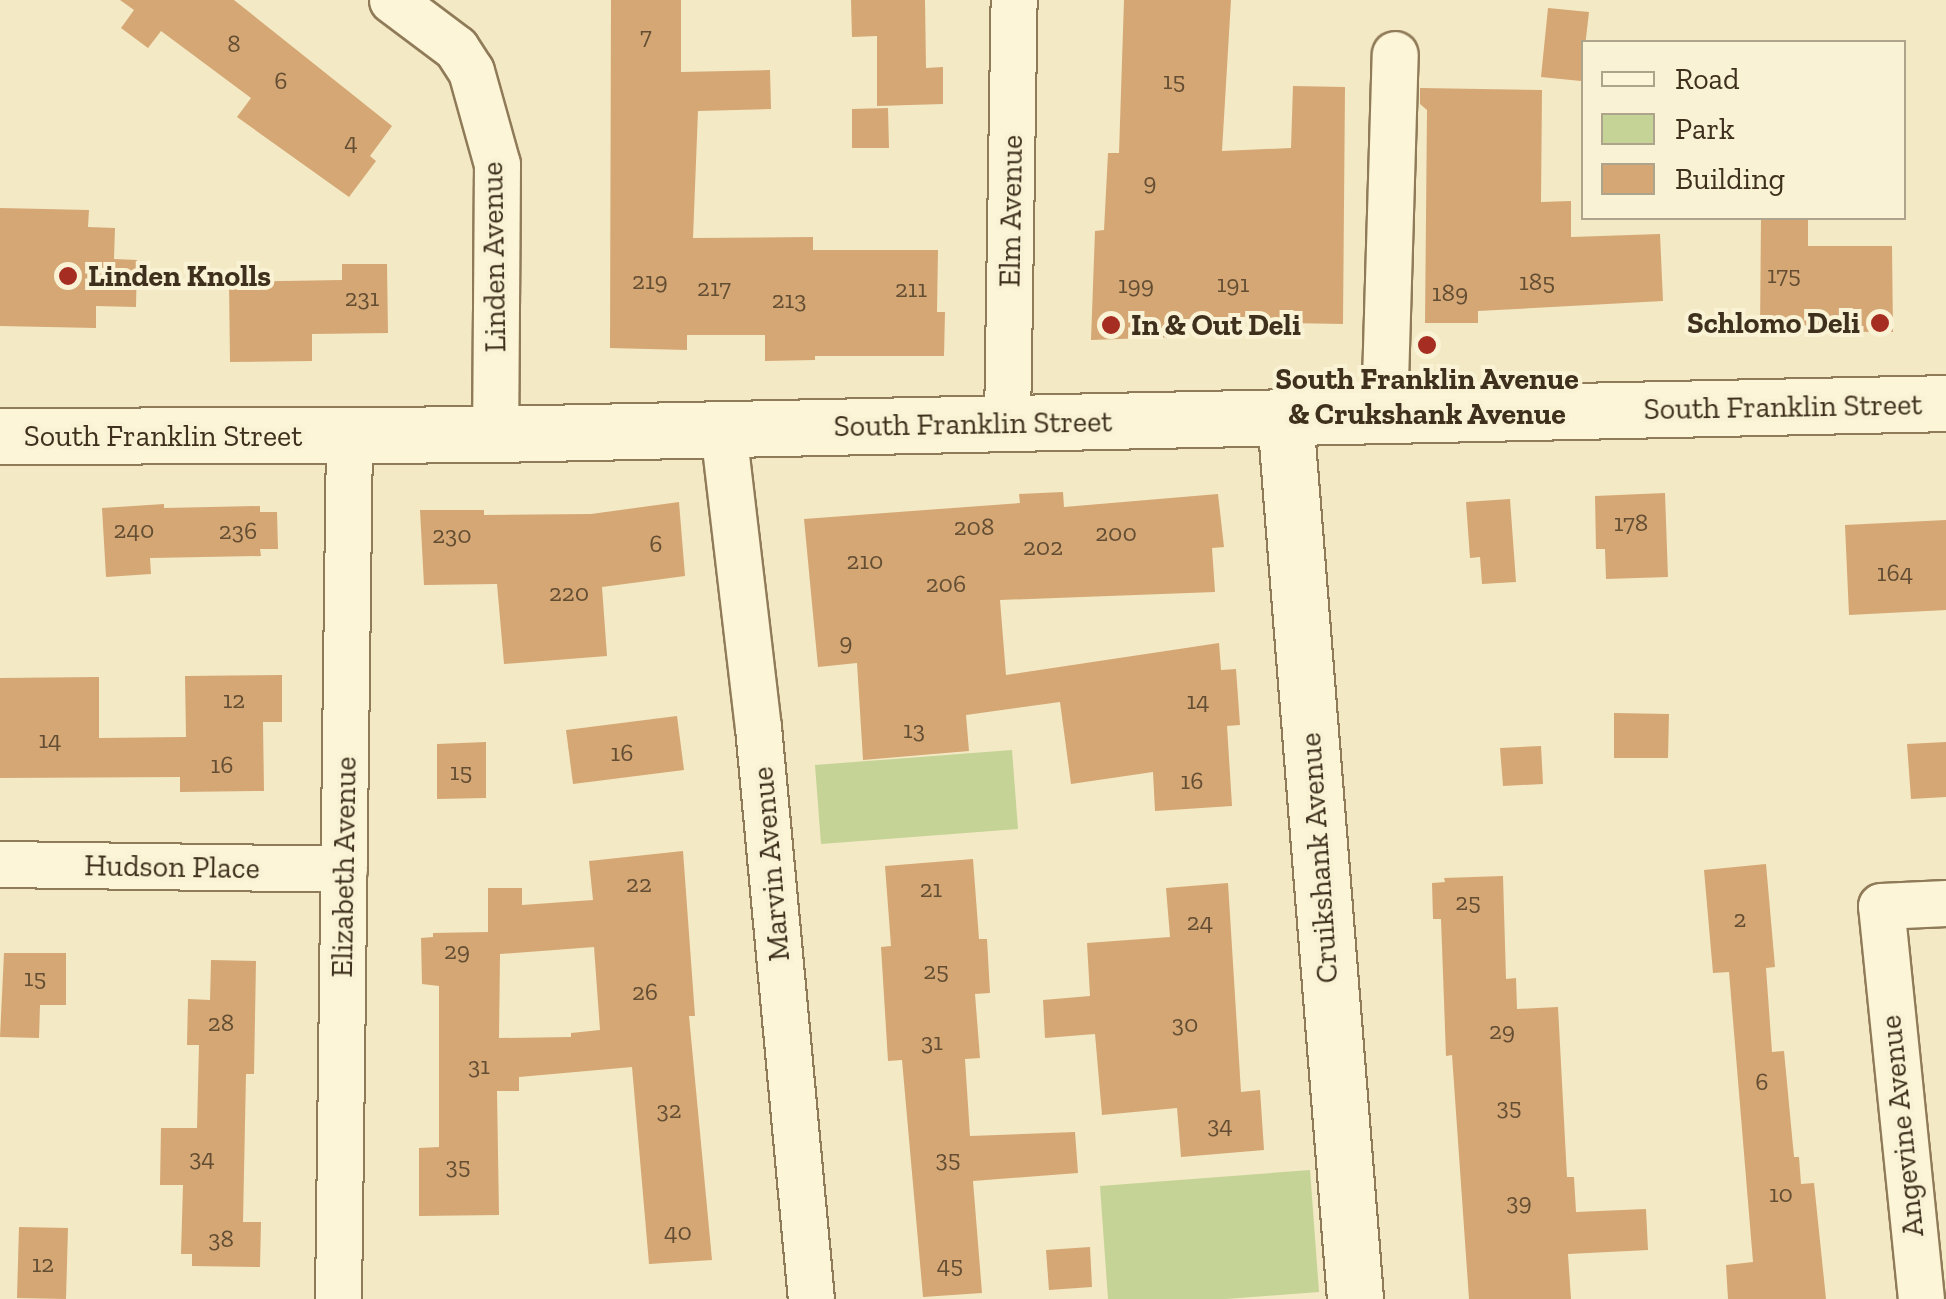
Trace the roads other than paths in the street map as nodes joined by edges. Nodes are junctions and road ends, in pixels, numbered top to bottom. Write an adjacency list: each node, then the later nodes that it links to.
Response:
1 (392, 0): 9 (street, Linden Avenue)
2 (1014, 0): 7 (street, Elm Avenue)
3 (1395, 54): 5 (street)
4 (1946, 403): 5 (main road, South Franklin Street)
5 (1384, 415): 6 (main road, South Franklin Street)
6 (1285, 417): 7 (main road, South Franklin Street); 17 (main road, Cruikshank Avenue)
7 (1007, 423): 8 (main road, South Franklin Street)
8 (723, 430): 9 (main road, South Franklin Street); 16 (street, Marvin Avenue)
9 (495, 434): 11 (main road, South Franklin Street)
10 (0, 436): 11 (main road, South Franklin Street)
11 (349, 436): 13 (street, Elizabeth Avenue)
12 (0, 864): 13 (street, Hudson Place)
13 (344, 869): 15 (street, Elizabeth Avenue)
14 (1946, 904): 18 (street, Angevine Avenue)
15 (338, 1299)
16 (811, 1299)
17 (1355, 1299)
18 (1921, 1299)

